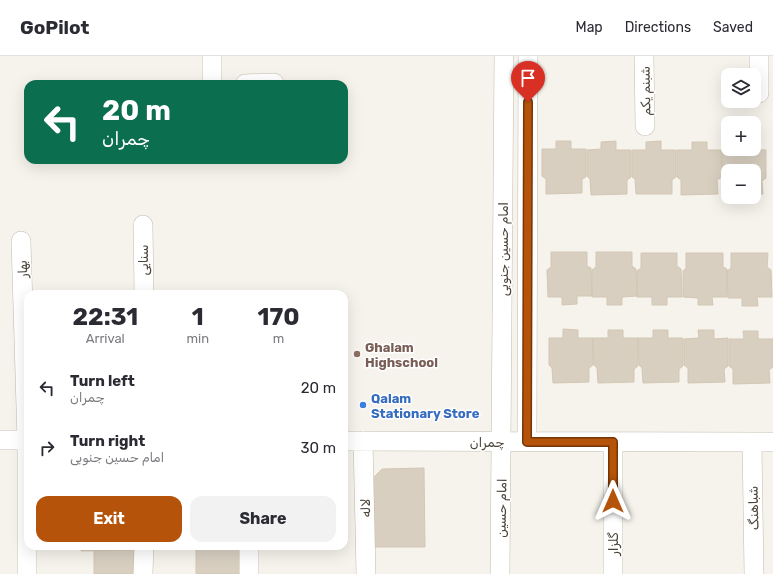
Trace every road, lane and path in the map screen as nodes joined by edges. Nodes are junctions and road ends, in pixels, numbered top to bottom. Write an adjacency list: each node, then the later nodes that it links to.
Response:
1 (212, 56): 7 (street)
2 (504, 56): 17 (street, امام حسین جنوبی)
3 (528, 56): 18 (street, امام حسین جنوبی)
4 (644, 56): 8 (street, شبنم یکم)
5 (759, 56): 6 (street)
6 (759, 68)
7 (212, 80)
8 (645, 126)
9 (143, 225): 11 (street, سنایی)
10 (21, 241): 12 (street, بهار)
11 (144, 290)
12 (24, 340)
13 (0, 440): 14 (street)
14 (24, 440)
15 (348, 441): 16 (street, چمران)
16 (363, 441): 17 (street, چمران); 28 (street, لاله)
17 (502, 442): 18 (street, چمران); 29 (street, امام حسین)
18 (527, 442): 19 (street, چمران)
19 (613, 442): 20 (street, چمران); 30 (street, گلزار)
20 (752, 442): 21 (street, چمران); 31 (street, شباهنگ)
21 (773, 442)
22 (27, 550): 25 (street, بهار)
23 (144, 550): 26 (street)
24 (248, 550): 27 (street)
25 (27, 574)
26 (143, 574)
27 (249, 574)
28 (366, 574)
29 (500, 574)
30 (613, 574)
31 (754, 574)

